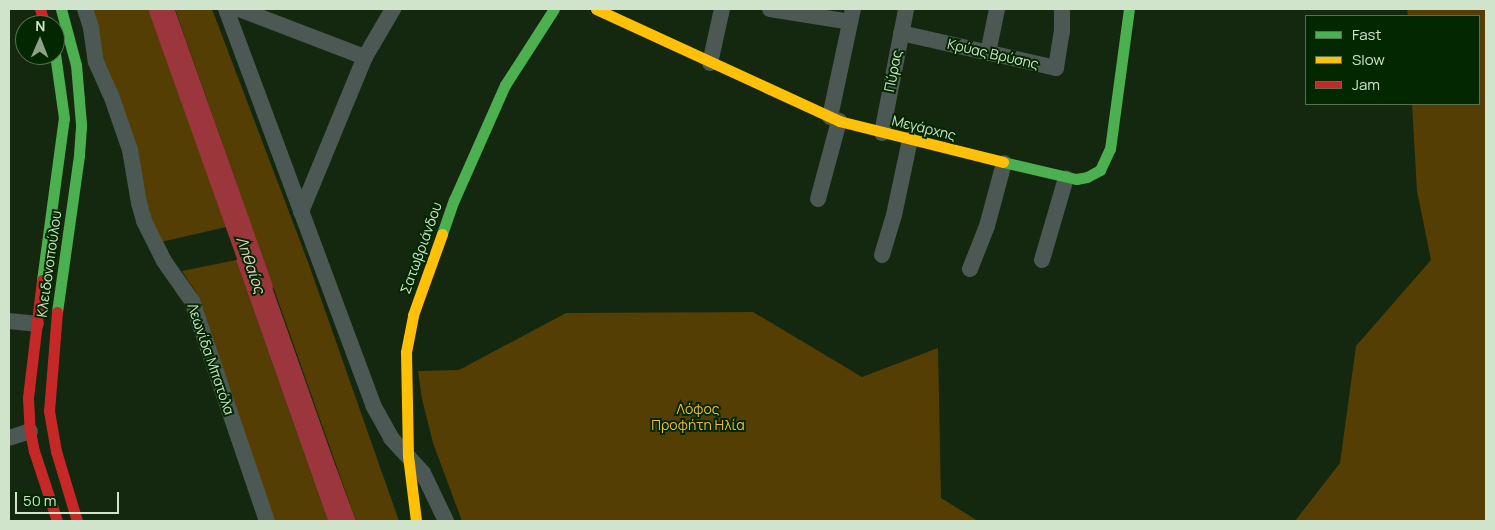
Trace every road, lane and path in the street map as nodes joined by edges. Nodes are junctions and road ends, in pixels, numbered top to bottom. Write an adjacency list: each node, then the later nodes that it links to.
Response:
1 (61, 9): 36 (street, Κλειδονοπούλου)
2 (85, 9): 37 (street, Λεωνίδα Μπατόλα)
3 (226, 9): 26 (street)
4 (239, 9): 17 (street)
5 (393, 9): 17 (street)
6 (554, 9): 34 (street, Σατωβριάνδου)
7 (596, 9): 18 (street, Μεγάρχης)
8 (722, 9): 18 (street)
9 (770, 9): 14 (street)
10 (906, 9): 15 (street, Πύρας)
11 (997, 9): 16 (street)
12 (1062, 9): 16 (street, Κρύας Βρύσης)
13 (1129, 9): 24 (street, Μεγάρχης)
14 (851, 15): 20 (street)
15 (901, 34): 16 (street, Κρύας Βρύσης); 21 (street, Πύρας)
16 (988, 53)
17 (365, 56): 26 (street)
18 (710, 63): 20 (street, Μεγάρχης)
19 (57, 65): 31 (street, Κλειδονοπούλου)
20 (835, 119): 21 (street, Μεγάρχης); 25 (street)
21 (882, 133): 22 (street, Μεγάρχης)
22 (910, 140): 23 (street, Μεγάρχης); 27 (street)
23 (1004, 163): 24 (street, Μεγάρχης); 29 (street)
24 (1066, 178): 28 (street)
25 (818, 199)
26 (301, 212): 34 (street)
27 (882, 255)
28 (1042, 260)
29 (970, 269)
30 (9, 321): 31 (street)
31 (36, 324): 32 (street, Κλειδονοπούλου)
32 (30, 431): 33 (street); 35 (street, Κλειδονοπούλου)
33 (9, 438)
34 (408, 456): 38 (street, Σατωβριάνδου); 39 (street)
35 (57, 521)
36 (78, 521)
37 (267, 521)
38 (416, 521)
39 (446, 521)

